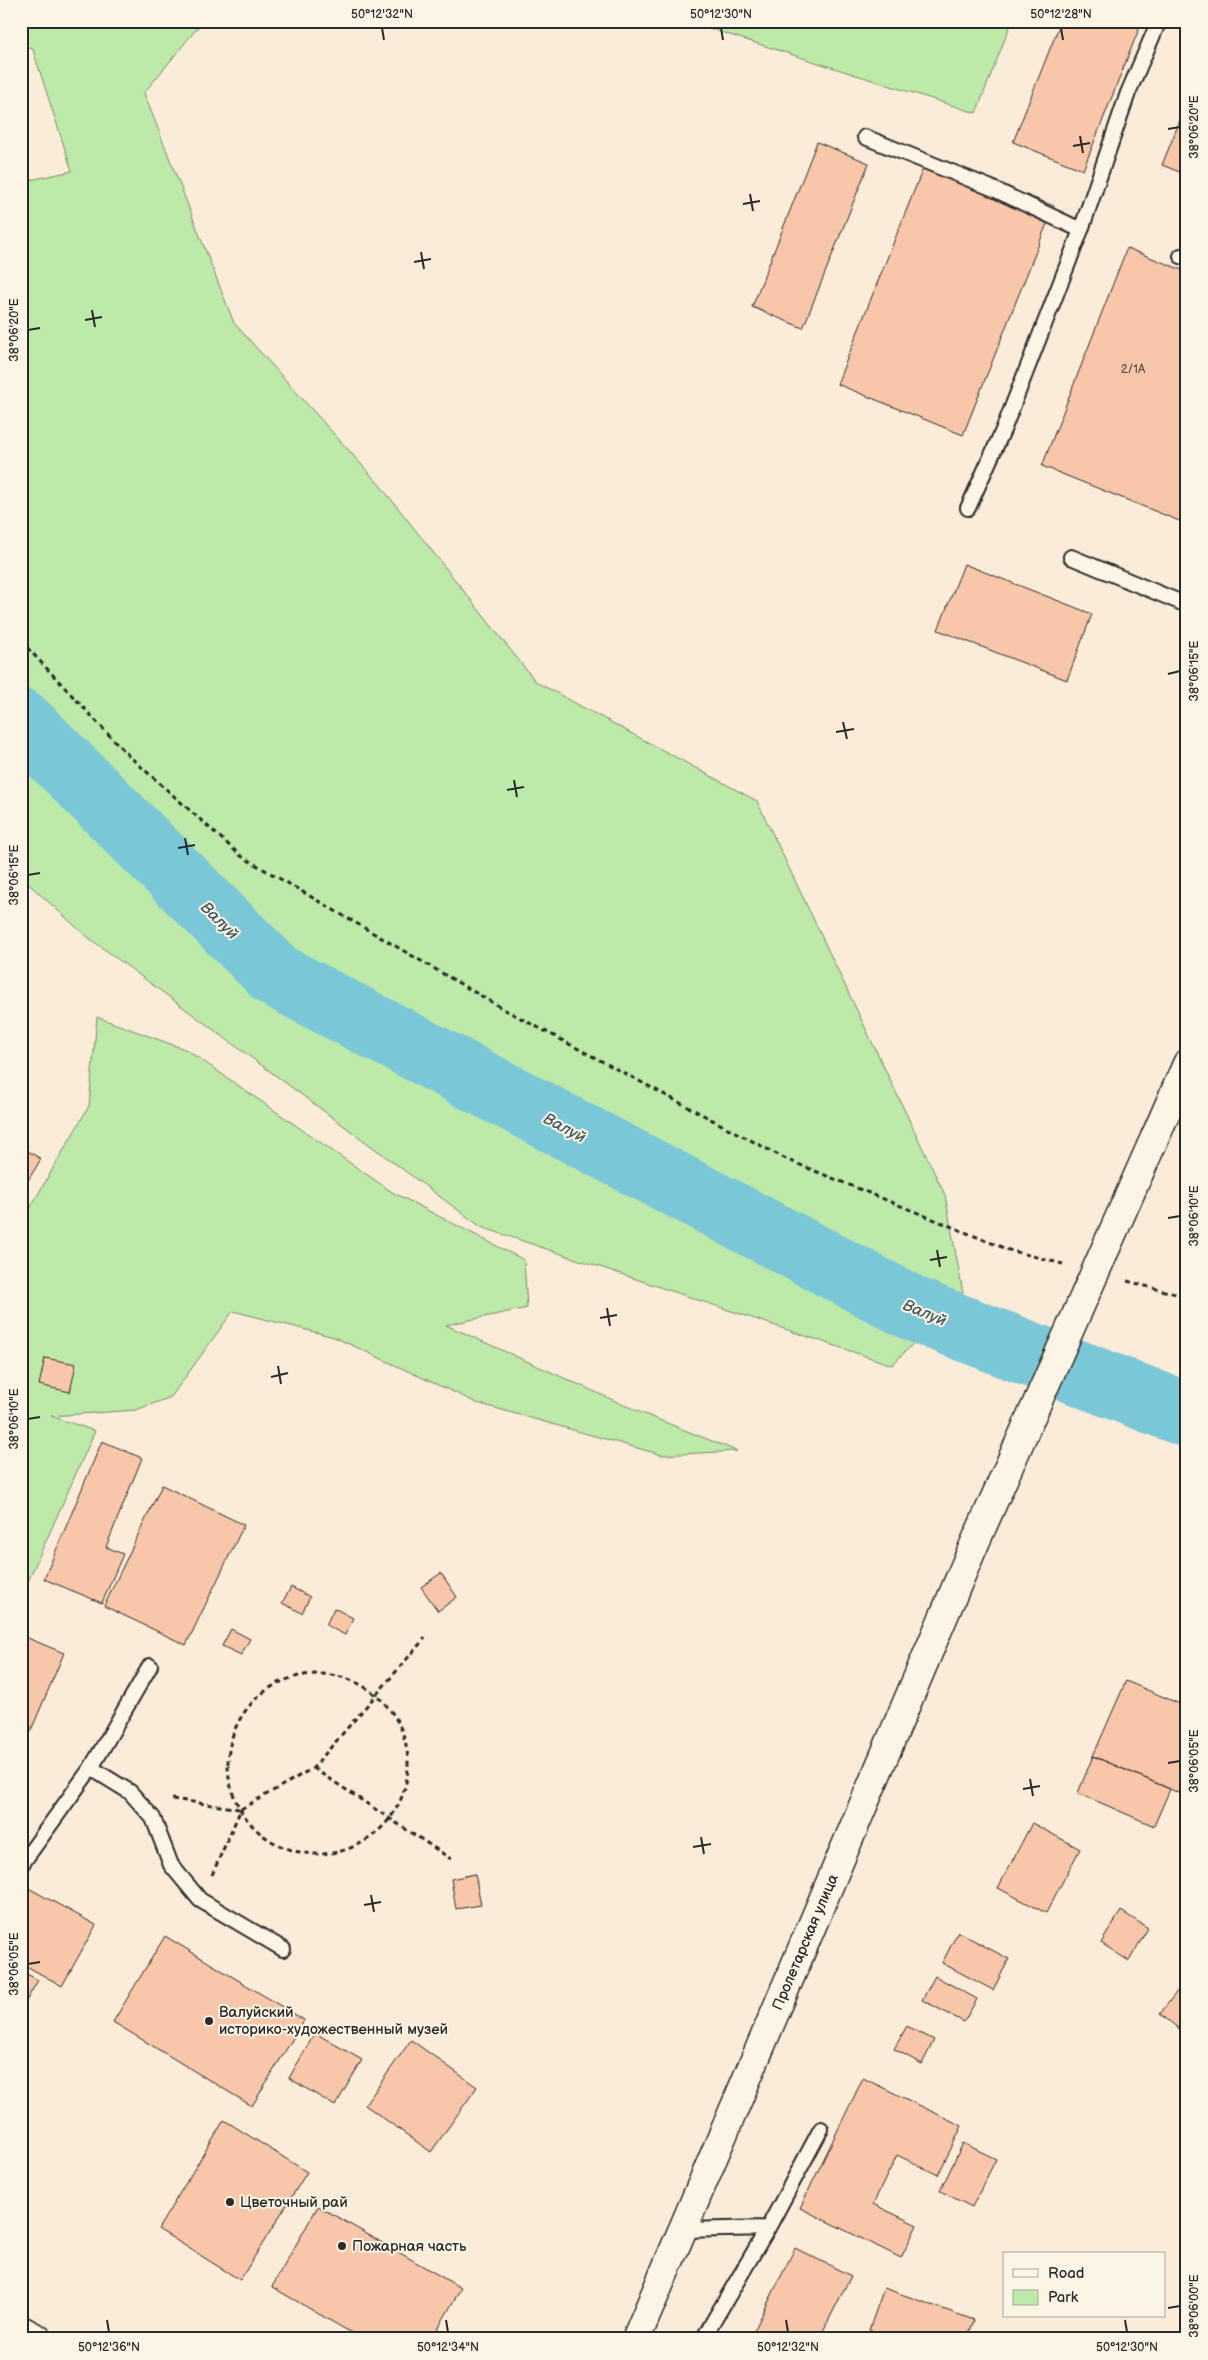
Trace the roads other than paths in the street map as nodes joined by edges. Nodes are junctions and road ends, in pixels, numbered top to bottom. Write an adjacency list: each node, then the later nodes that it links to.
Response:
1 (1159, 21): 3 (lane)
2 (865, 137): 3 (lane)
3 (1081, 230): 4 (lane)
4 (968, 508)
5 (1071, 557): 6 (lane)
6 (1187, 604)
7 (1187, 1064): 14 (main road, Пролетарская улица, bridge)
8 (150, 1666): 9 (lane)
9 (91, 1768): 10 (lane); 11 (lane)
10 (21, 1865)
11 (283, 1949)
12 (821, 2129): 13 (lane)
13 (768, 2228): 14 (lane); 18 (lane)
14 (682, 2230): 17 (main road, Пролетарская улица)
15 (21, 2330): 16 (main road)
16 (38, 2339)
17 (636, 2339)
18 (703, 2339)

